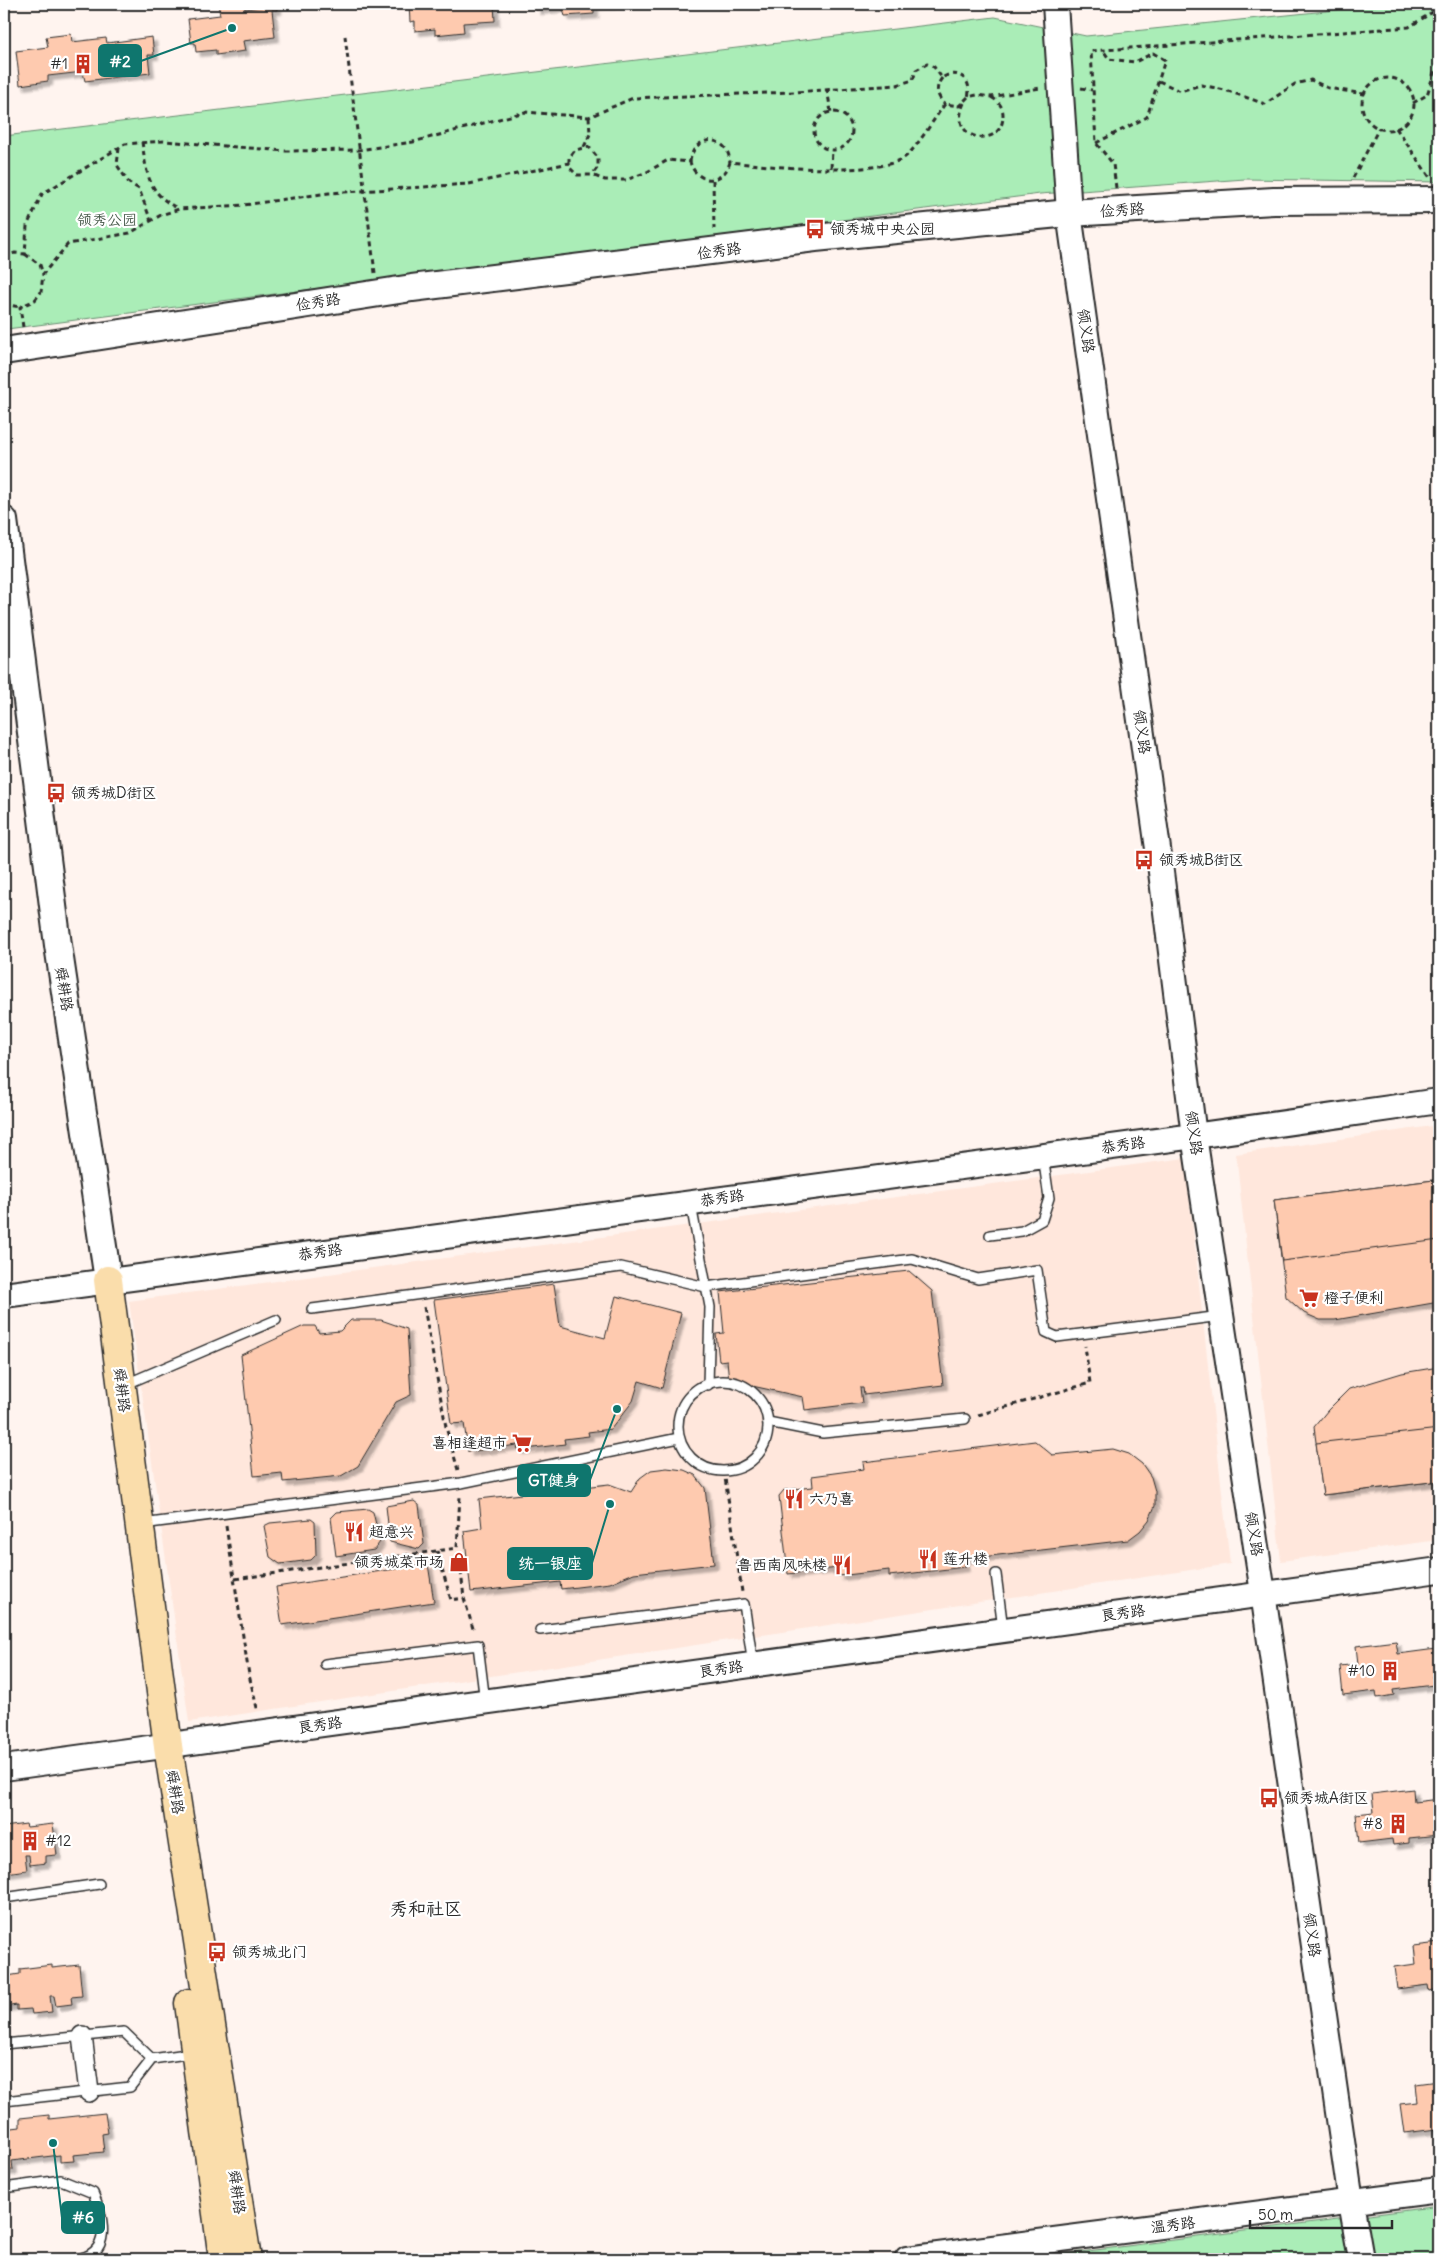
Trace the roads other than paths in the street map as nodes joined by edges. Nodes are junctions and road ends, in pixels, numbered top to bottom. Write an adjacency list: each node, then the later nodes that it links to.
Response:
1 (1055, 4): 3 (street, 领义路)
2 (1437, 192): 3 (main road, 俭秀路)
3 (1069, 214): 4 (main road, 俭秀路); 8 (street, 领义路)
4 (15, 349)
5 (4, 520): 12 (main road, 舜耕路)
6 (4, 653): 12 (main road, 舜耕路)
7 (1439, 1100): 8 (street, 恭秀路)
8 (1194, 1136): 9 (street, 恭秀路); 16 (street, 领义路)
9 (1043, 1156): 10 (street, 恭秀路); 11 (lane)
10 (690, 1203): 12 (street, 恭秀路); 13 (lane)
11 (990, 1235)
12 (101, 1281): 14 (street, 恭秀路); 19 (main road, 舜耕路); 32 (main road, 舜耕路)
13 (706, 1287): 15 (lane); 16 (lane); 18 (lane)
14 (4, 1295)
15 (312, 1309)
16 (1221, 1316): 26 (street, 领义路)
17 (276, 1320): 19 (lane)
18 (708, 1385): 21 (lane); 22 (lane)
19 (122, 1386): 23 (main road, 舜耕路)
20 (965, 1419): 21 (lane)
21 (768, 1422): 22 (lane)
22 (680, 1438): 23 (lane)
23 (140, 1524): 32 (main road, 舜耕路)
24 (1439, 1570): 26 (street, 良秀路)
25 (996, 1574): 27 (lane)
26 (1263, 1593): 27 (street, 良秀路); 44 (street, 领义路)
27 (1004, 1629): 30 (street, 良秀路)
28 (540, 1630): 30 (lane)
29 (325, 1664): 31 (lane)
30 (753, 1664): 31 (street, 良秀路)
31 (486, 1702): 32 (street, 良秀路)
32 (160, 1747): 33 (street, 良秀路); 38 (main road, 舜耕路); 47 (main road, 舜耕路)
33 (4, 1768)
34 (99, 1884): 35 (lane)
35 (4, 1898)
36 (82, 2036): 37 (lane); 39 (lane); 40 (street)
37 (4, 2044)
38 (196, 2053): 39 (lane); 46 (main road, 舜耕路)
39 (152, 2058): 40 (lane)
40 (89, 2092): 41 (lane)
41 (4, 2101)
42 (4, 2188): 45 (lane)
43 (1439, 2190): 44 (street, 温秀路)
44 (1351, 2202): 48 (street, 温秀路); 49 (street, 领义路)
45 (75, 2259)
46 (223, 2259)
47 (247, 2259)
48 (907, 2259)
49 (1361, 2259)

